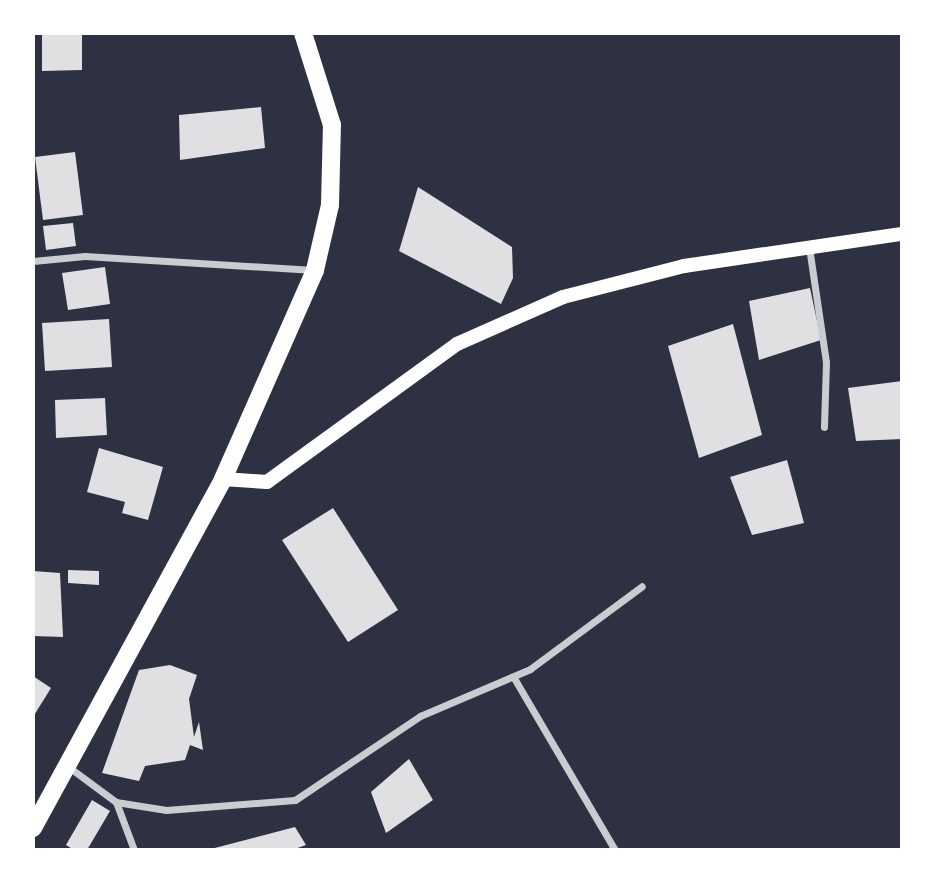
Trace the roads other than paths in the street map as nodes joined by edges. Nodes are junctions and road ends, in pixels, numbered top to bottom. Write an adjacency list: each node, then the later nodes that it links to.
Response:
1 (303, 33): 5 (main road)
2 (902, 234): 3 (main road)
3 (809, 246): 6 (street); 7 (main road)
4 (33, 261): 5 (street)
5 (315, 270): 7 (main road)
6 (824, 427)
7 (223, 479): 10 (main road)
8 (642, 586): 9 (street)
9 (514, 678): 11 (street); 14 (street)
10 (70, 768): 11 (street); 12 (main road)
11 (116, 802): 13 (street)
12 (33, 828)
13 (135, 850)
14 (615, 850)

